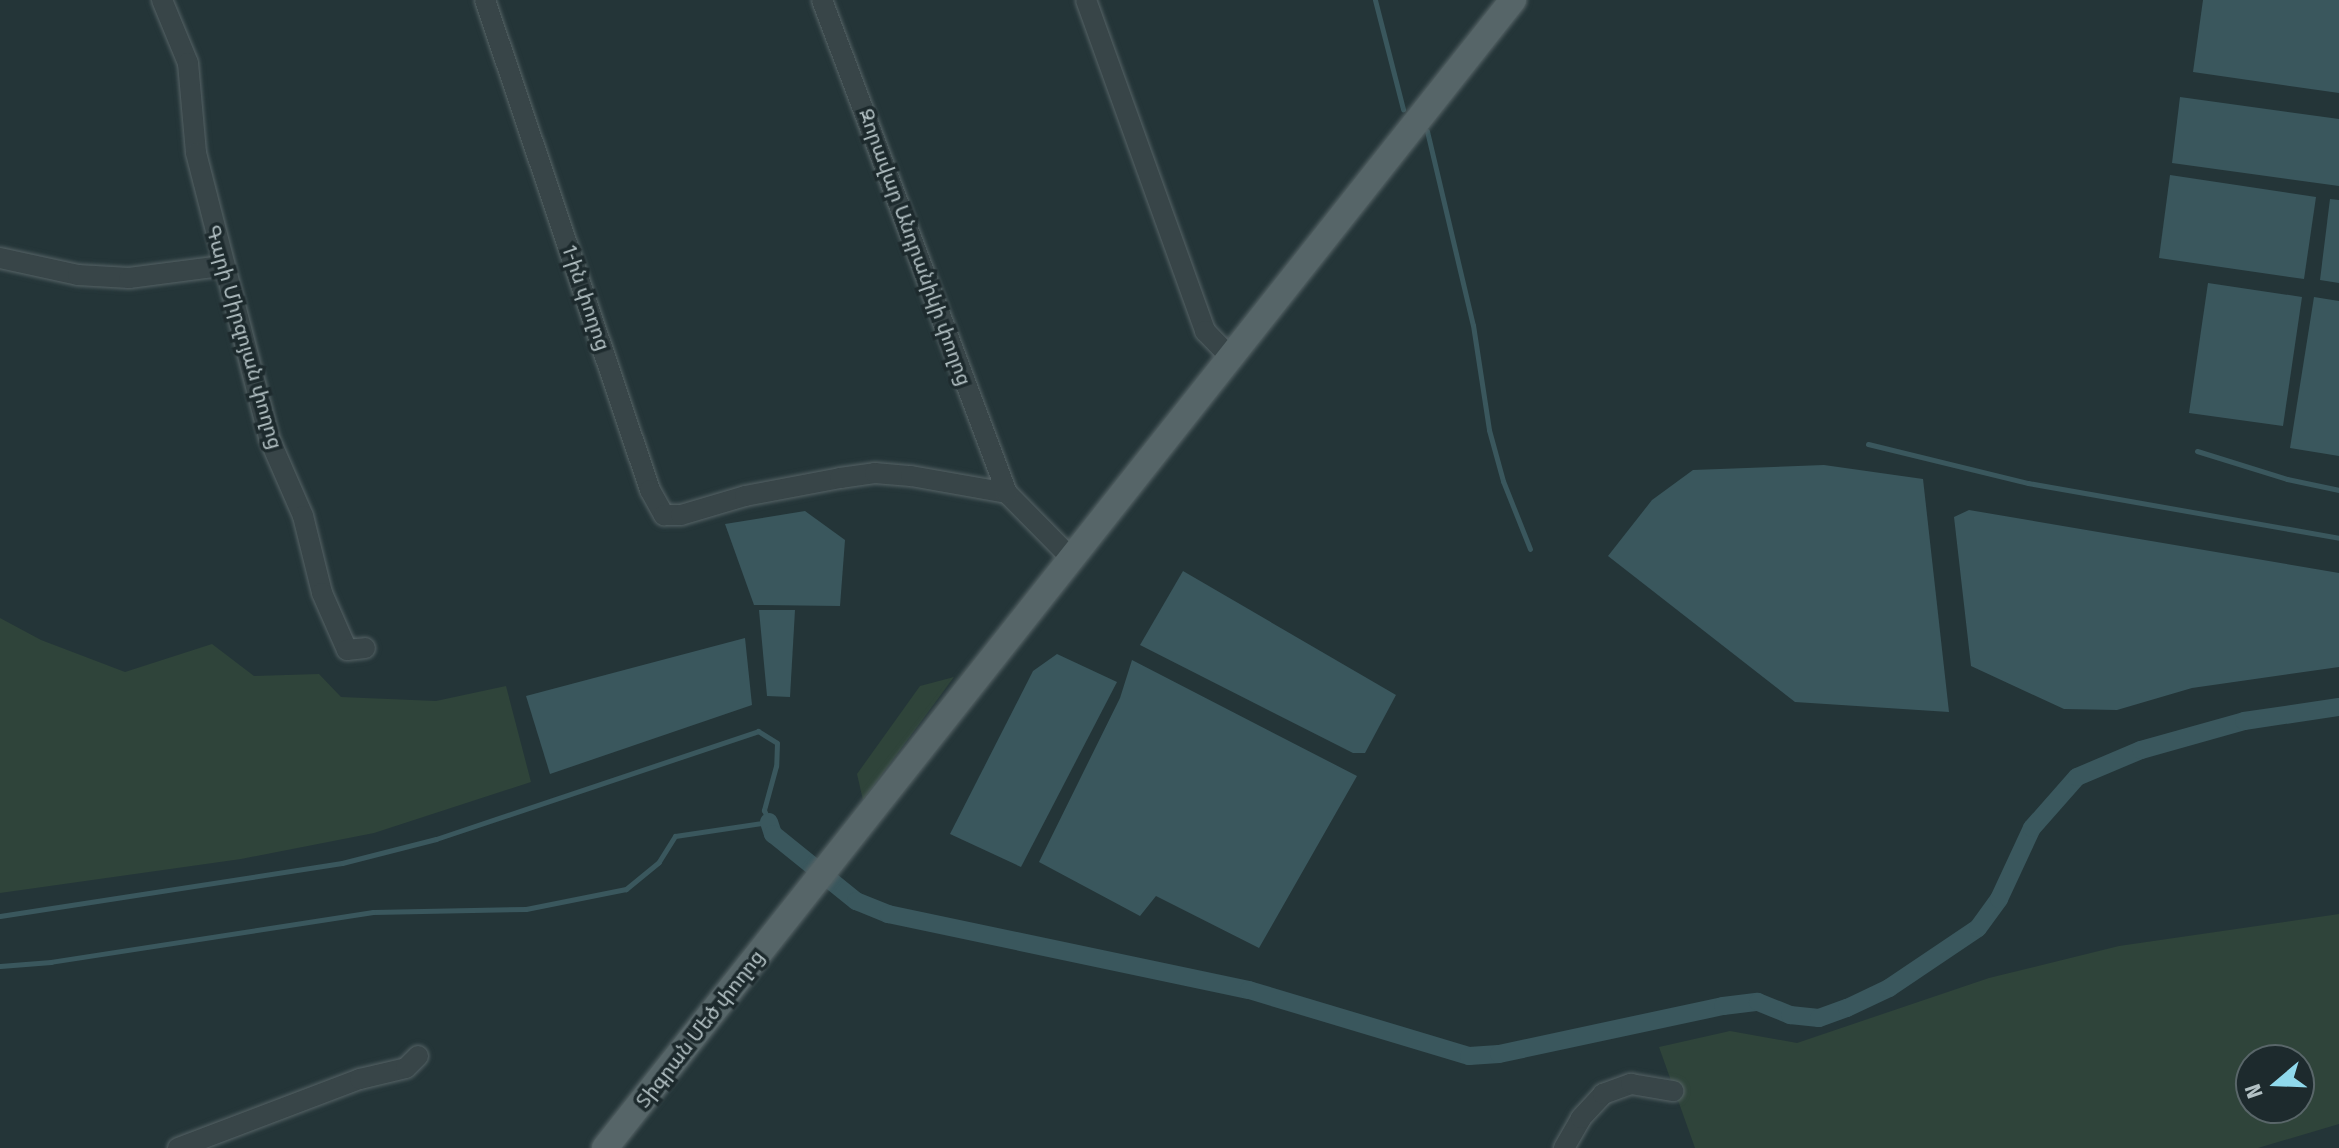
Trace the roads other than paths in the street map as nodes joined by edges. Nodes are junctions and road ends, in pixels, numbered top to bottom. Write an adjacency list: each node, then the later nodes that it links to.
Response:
1 (162, 0): 7 (street, Գարի Միրզոյան փողոց)
2 (485, 0): 9 (street, 1-ին փողոց)
3 (822, 0): 9 (street, Զորավար Անդրանիկի փողոց)
4 (1086, 0): 8 (street)
5 (1513, 0): 8 (main road, Տիգրան Մեծ փողոց)
6 (0, 258): 7 (street)
7 (222, 266): 11 (street, Գարի Միրզոյան փողոց)
8 (1230, 357): 10 (main road, Տիգրան Մեծ փողոց)
9 (1007, 493): 10 (street)
10 (1070, 557): 15 (main road, Տիգրան Մեծ փողոց)
11 (365, 648)
12 (418, 1056): 14 (street)
13 (1673, 1091): 16 (street)
14 (178, 1148)
15 (605, 1148)
16 (1564, 1148)

